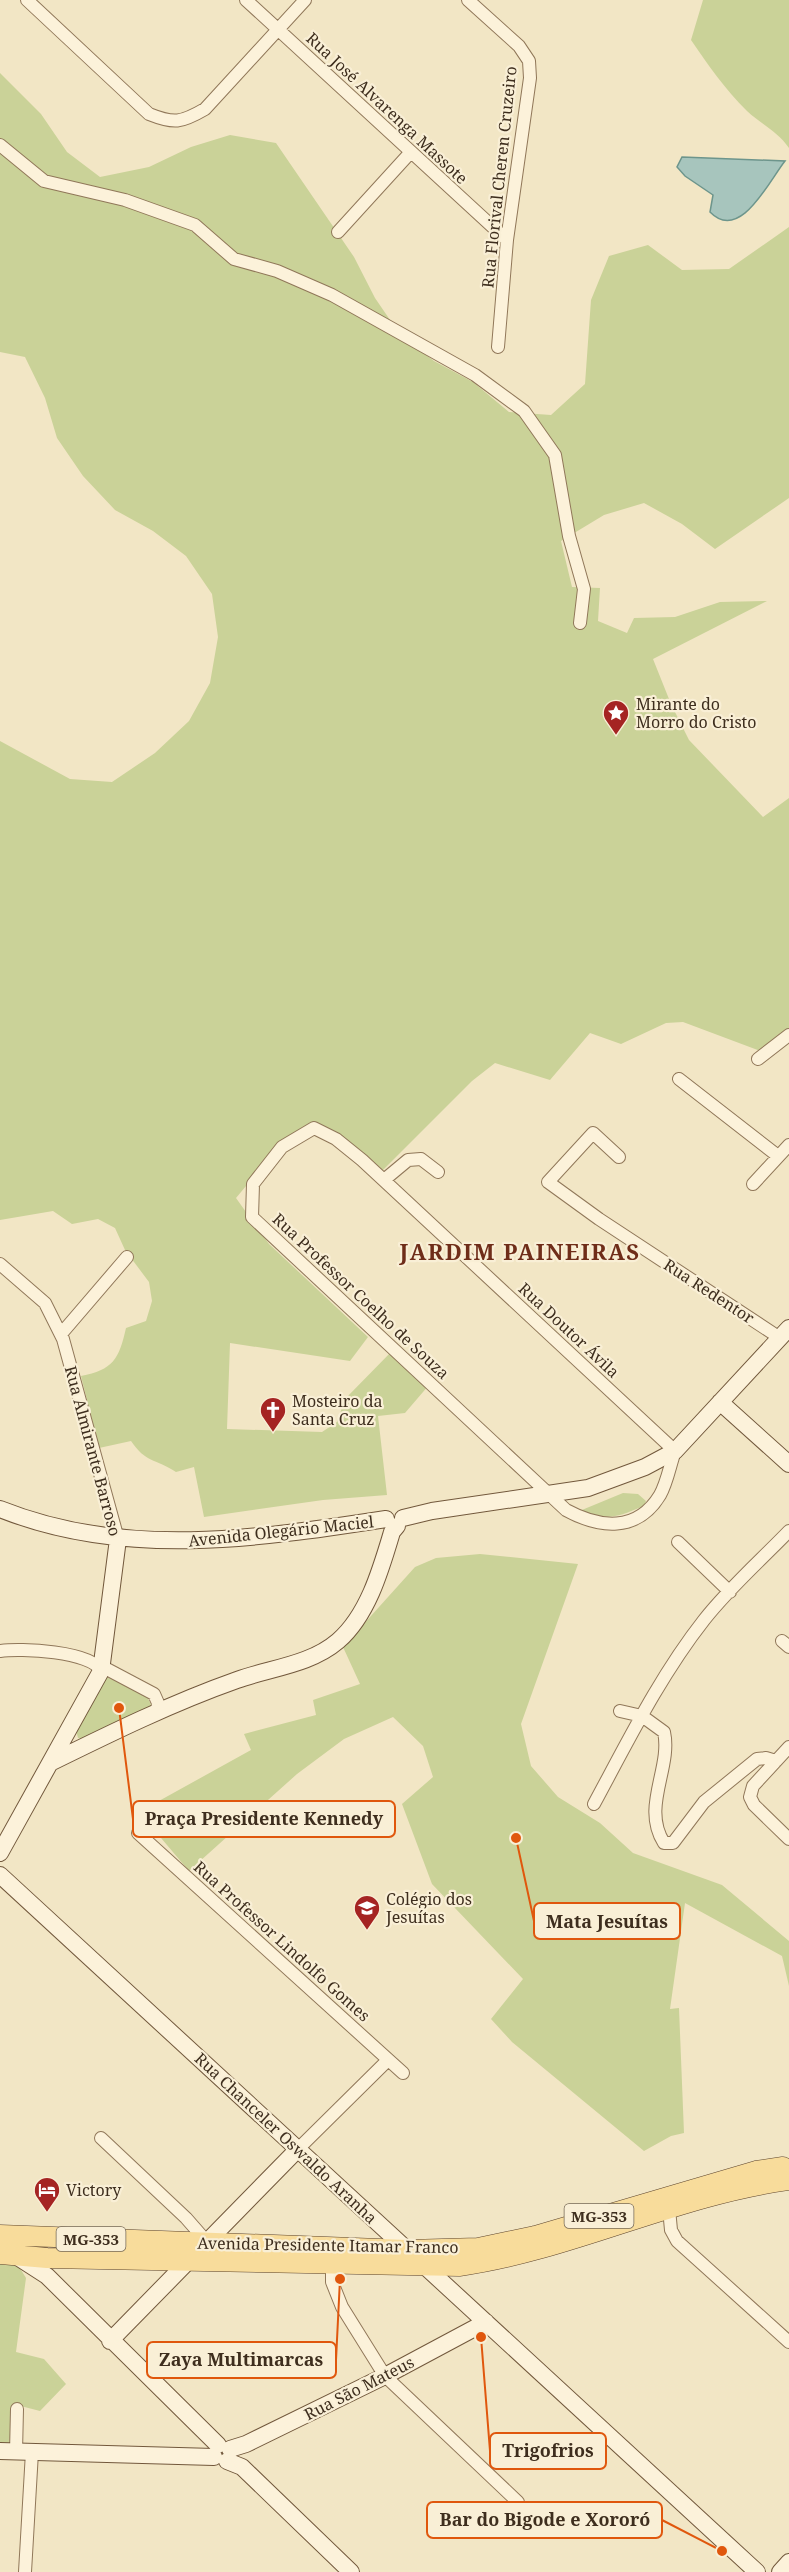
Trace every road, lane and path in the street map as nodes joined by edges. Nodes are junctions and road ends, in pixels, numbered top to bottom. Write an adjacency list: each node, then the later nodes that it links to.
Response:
1 (27, 0): 5 (street)
2 (246, 0): 5 (street, Rua José Alvarenga Massote)
3 (305, 0): 5 (street)
4 (468, 0): 9 (street, Rua Florival Cheren Cruzeiro)
5 (277, 29): 7 (street, Rua José Alvarenga Massote)
6 (0, 145): 11 (street)
7 (410, 153): 8 (street); 9 (street, Rua José Alvarenga Massote)
8 (338, 232)
9 (507, 240): 10 (street, Rua Florival Cheren Cruzeiro)
10 (498, 347)
11 (580, 623)
12 (789, 1035): 13 (street)
13 (758, 1059)
14 (679, 1079): 16 (street)
15 (789, 1145): 16 (street)
16 (778, 1156): 21 (street)
17 (619, 1157): 25 (street, Rua Redentor)
18 (362, 1160): 20 (street, Rua Doutor Ávila); 29 (street, Rua Professor Coelho de Souza)
19 (438, 1172): 20 (street)
20 (384, 1180): 27 (street, Rua Doutor Ávila)
21 (753, 1184)
22 (127, 1257): 24 (street)
23 (0, 1264): 24 (street, Rua Almirante Barroso)
24 (61, 1334): 33 (street, Rua Almirante Barroso)
25 (786, 1337): 26 (street, Avenida Olegário Maciel)
26 (720, 1402): 27 (street, Avenida Olegário Maciel); 28 (street)
27 (675, 1451): 29 (street, Avenida Olegário Maciel); 29 (street)
28 (789, 1464)
29 (549, 1493): 31 (street, Avenida Olegário Maciel)
30 (0, 1509): 33 (street, Avenida Olegário Maciel)
31 (395, 1521): 33 (street, Avenida Olegário Maciel); 38 (street)
32 (789, 1531): 35 (street)
33 (118, 1539): 37 (street, Rua Almirante Barroso)
34 (678, 1542): 35 (street)
35 (730, 1592): 40 (street)
36 (0, 1651): 37 (street)
37 (102, 1669): 38 (street); 41 (street, Rua Almirante Barroso)
38 (157, 1711): 42 (street)
39 (620, 1711): 40 (street)
40 (642, 1716): 44 (street); 46 (street)
41 (70, 1729): 42 (street); 45 (street, Rua Almirante Barroso)
42 (86, 1745): 45 (street)
43 (789, 1747): 44 (street)
44 (776, 1761): 48 (street)
45 (50, 1763): 49 (street, Rua Almirante Barroso)
46 (594, 1804)
47 (138, 1833): 51 (street, Rua Professor Lindolfo Gomes)
48 (789, 1839)
49 (0, 1853)
50 (0, 1875): 54 (street, Rua Chanceler Oswaldo Aranha)
51 (388, 2060): 52 (street, Rua Professor Lindolfo Gomes); 54 (street)
52 (403, 2073)
53 (101, 2138): 58 (street)
54 (298, 2149): 60 (street); 62 (street, Rua Chanceler Oswaldo Aranha)
55 (789, 2166): 62 (main road, Avenida Presidente Itamar Franco / MG-353)
56 (789, 2180): 57 (main road, Avenida Presidente Itamar Franco / MG-353)
57 (669, 2209): 64 (main road, Avenida Presidente Itamar Franco / MG-353); 68 (street)
58 (186, 2218): 60 (street); 61 (street)
59 (4, 2242): 61 (main road, Avenida Presidente Itamar Franco / MG-353); 65 (main road, Avenida Presidente Itamar Franco / MG-353)
60 (207, 2242): 61 (main road, Avenida Presidente Itamar Franco / MG-353); 62 (main road, Avenida Presidente Itamar Franco / MG-353)
61 (181, 2248): 63 (main road, Avenida Presidente Itamar Franco / MG-353); 65 (main road, Avenida Presidente Itamar Franco / MG-353); 67 (street)
62 (407, 2250): 64 (street, Rua Chanceler Oswaldo Aranha)
63 (332, 2263): 64 (main road, Avenida Presidente Itamar Franco / MG-353); 69 (street)
64 (424, 2265): 66 (street, Rua Chanceler Oswaldo Aranha)
65 (47, 2267): 67 (street)
66 (486, 2322): 69 (street, Rua São Mateus); 77 (street, Rua Chanceler Oswaldo Aranha)
67 (110, 2341): 72 (street)
68 (789, 2342)
69 (385, 2376): 72 (street, Rua São Mateus); 73 (street)
70 (17, 2409): 71 (street)
71 (16, 2452): 72 (street, Rua São Mateus); 75 (street)
72 (229, 2454): 76 (street)
73 (518, 2502)
74 (789, 2562): 78 (street)
75 (25, 2572)
76 (351, 2572)
77 (757, 2572)
78 (780, 2572)

